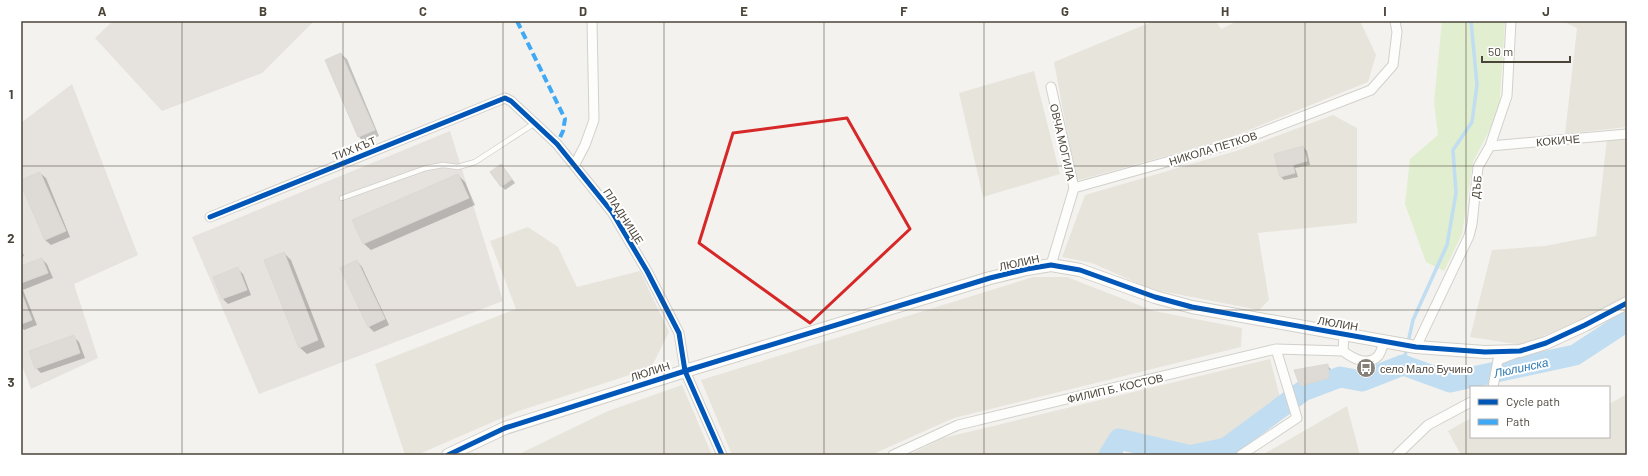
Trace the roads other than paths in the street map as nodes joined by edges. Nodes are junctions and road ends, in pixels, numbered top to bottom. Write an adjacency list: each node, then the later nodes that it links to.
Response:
1 (592, 21): 9 (street)
2 (1395, 21): 10 (street, НИКОЛА ПЕТКОВ)
3 (1511, 21): 8 (street, ДЪБ)
4 (1051, 87): 10 (street, ОВЧА МОГИЛА)
5 (505, 98): 6 (street, ПЛАДНИЩЕ); 12 (street, ТИХ КЪТ)
6 (535, 123): 9 (street, ПЛАДНИЩЕ); 11 (lane)
7 (1627, 134): 8 (street, КОКИЧЕ)
8 (1490, 146): 17 (street, ДЪБ)
9 (575, 164): 21 (street, ПЛАДНИЩЕ)
10 (1074, 188): 13 (street, ОВЧА МОГИЛА)
11 (342, 198)
12 (210, 218)
13 (1051, 265): 15 (street, ЛЮЛИН); 21 (street, ЛЮЛИН)
14 (1627, 303): 20 (street, ЛЮЛИН)
15 (1344, 334): 16 (street, ЛЮЛИН); 19 (street)
16 (1384, 341): 17 (street, ЛЮЛИН); 19 (street)
17 (1416, 347): 20 (street, ЛЮЛИН)
18 (1276, 349): 19 (street, ФИЛИП Б. КОСТОВ); 26 (street, ФИЛИП Б. КОСТОВ); 27 (street)
19 (1343, 351)
20 (1520, 351): 22 (street)
21 (685, 371): 24 (street, ЛЮЛИН); 25 (street, ПЛАДНИЩЕ)
22 (1493, 386)
23 (1470, 403): 28 (street)
24 (448, 455)
25 (722, 455)
26 (893, 455)
27 (1241, 455)
28 (1397, 455)

